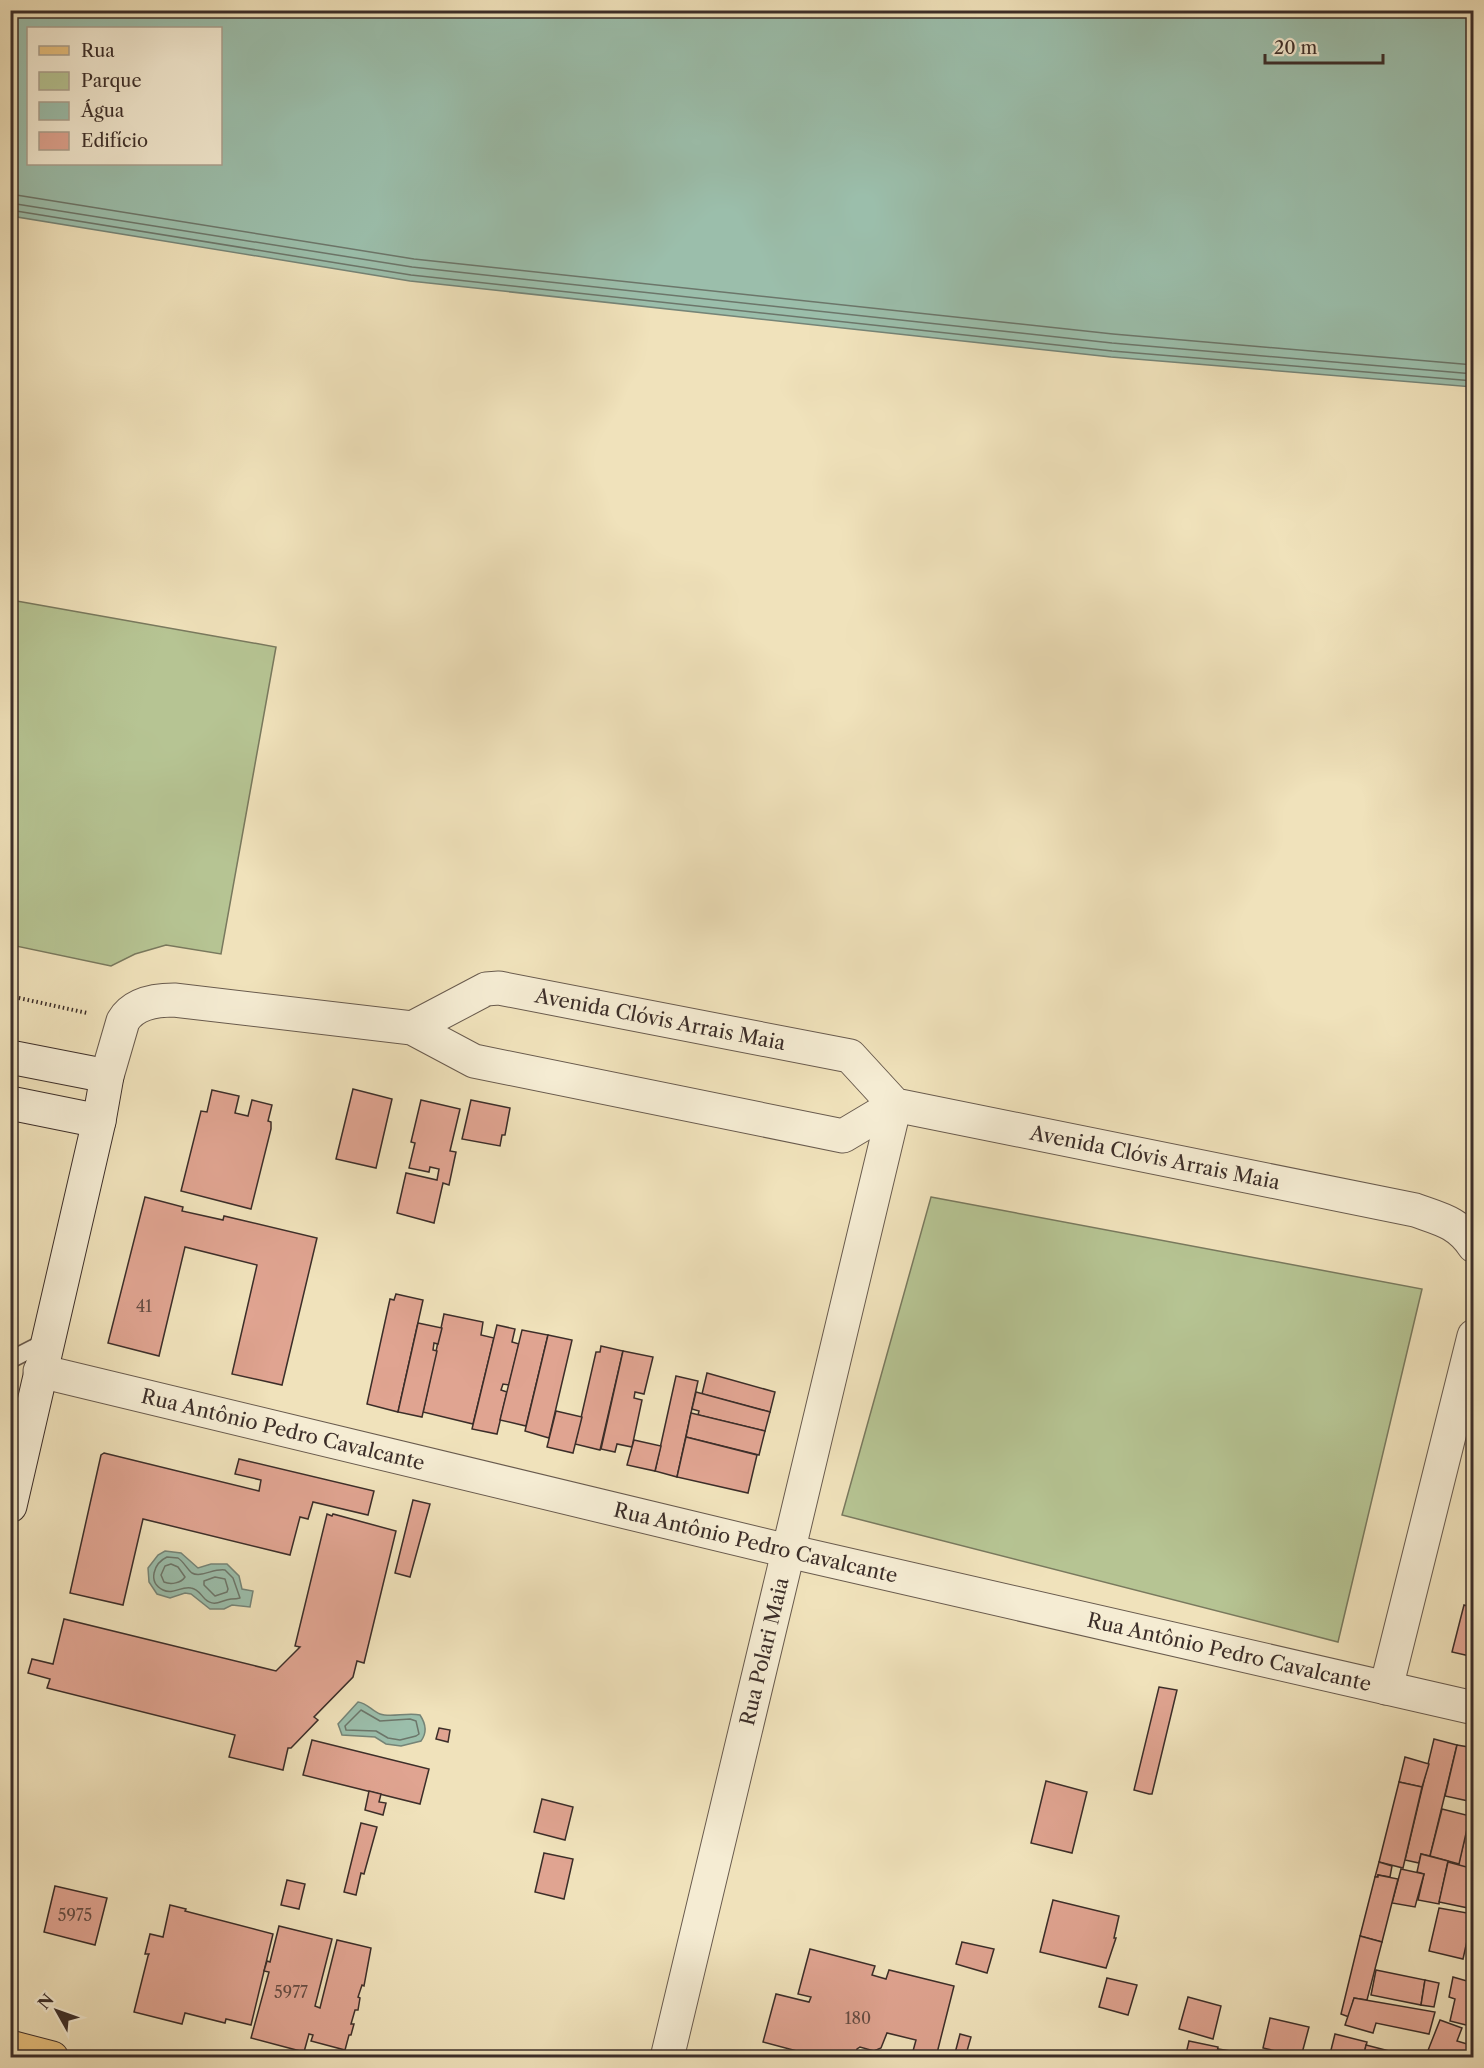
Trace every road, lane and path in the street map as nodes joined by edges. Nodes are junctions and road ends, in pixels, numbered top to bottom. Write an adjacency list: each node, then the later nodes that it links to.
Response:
1 (10, 996): 2 (path)
2 (123, 1021): 3 (street); 5 (street)
3 (412, 1028): 7 (street); 7 (street, Avenida Clóvis Arrais Maia)
4 (10, 1057): 5 (street)
5 (107, 1076): 8 (street)
6 (10, 1103): 8 (street)
7 (895, 1105): 9 (street, Avenida Clóvis Arrais Maia); 13 (street, Rua Polari Maia)
8 (99, 1121): 11 (street)
9 (1473, 1246)
10 (1473, 1336): 14 (street)
11 (33, 1358): 12 (street); 13 (street, Rua Antônio Pedro Cavalcante)
12 (10, 1506)
13 (788, 1551): 14 (street, Rua Antônio Pedro Cavalcante); 18 (street, Rua Polari Maia)
14 (1386, 1688): 15 (street, Rua Antônio Pedro Cavalcante)
15 (1473, 1708)
16 (10, 2047): 17 (main road)
17 (52, 2058)
18 (667, 2058)

